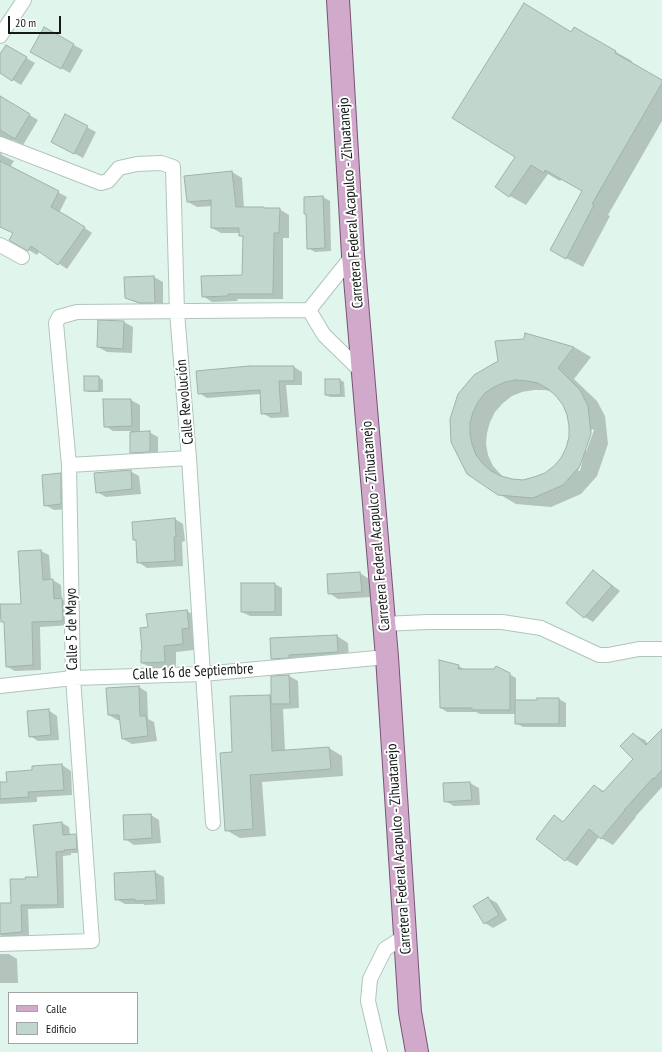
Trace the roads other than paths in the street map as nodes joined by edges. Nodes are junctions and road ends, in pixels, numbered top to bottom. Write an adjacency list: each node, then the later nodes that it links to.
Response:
1 (24, 0): 3 (street)
2 (338, 0): 6 (main road, Carretera Federal Acapulco - Zihuatanejo)
3 (0, 36)
4 (0, 144): 9 (street, Calle Revolución)
5 (0, 245): 7 (street)
6 (353, 254): 8 (street); 10 (main road, Carretera Federal Acapulco - Zihuatanejo)
7 (22, 257)
8 (309, 310): 9 (street); 10 (street)
9 (177, 312): 11 (street, Calle Revolución); 12 (street, Calle 5 de Mayo)
10 (364, 374): 13 (main road, Carretera Federal Acapulco - Zihuatanejo)
11 (190, 458): 12 (street); 16 (street, Calle Revolución)
12 (68, 465): 17 (street, Calle 5 de Mayo)
13 (383, 624): 14 (street); 15 (main road, Carretera Federal Acapulco - Zihuatanejo)
14 (662, 650)
15 (387, 657): 16 (street, Calle 16 de Septiembre); 20 (main road, Carretera Federal Acapulco - Zihuatanejo)
16 (203, 674): 17 (street, Calle 16 de Septiembre); 19 (street, Calle Revolución)
17 (73, 678): 18 (street, Calle 16 de Septiembre); 21 (street, Calle 5 de Mayo)
18 (0, 686)
19 (213, 823)
20 (404, 937): 22 (street); 23 (main road, Carretera Federal Acapulco - Zihuatanejo)
21 (0, 944)
22 (380, 1052)
23 (417, 1052)

